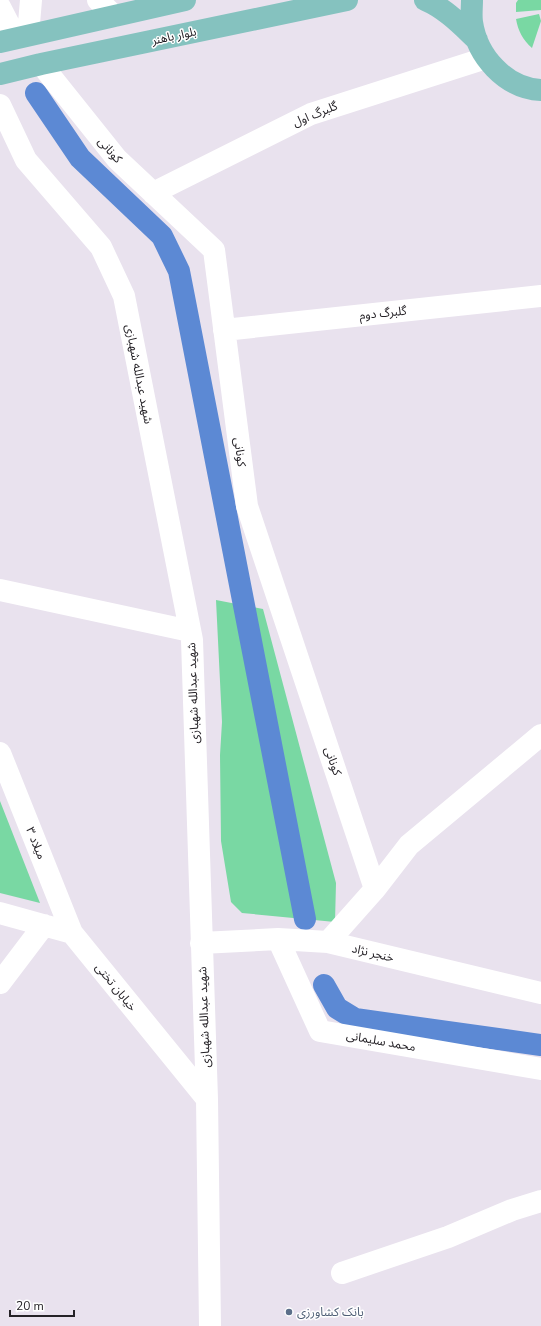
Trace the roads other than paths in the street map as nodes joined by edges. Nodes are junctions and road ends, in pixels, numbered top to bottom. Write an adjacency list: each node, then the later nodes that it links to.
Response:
1 (31, 0): 9 (street)
2 (98, 0): 8 (street)
3 (184, 0): 8 (main road)
4 (348, 0): 11 (main road, بلوار باهنر)
5 (426, 0): 10 (main road)
6 (472, 0): 10 (main road)
7 (0, 7): 9 (street)
8 (112, 8): 9 (main road)
9 (15, 38)
10 (481, 49): 13 (main road); 15 (street, گلبرگ اول)
11 (40, 64): 12 (main road, بلوار باهنر); 15 (street, کونانی)
12 (0, 74)
13 (541, 90)
14 (0, 104): 19 (street, شهید عبدالله شهبازی)
15 (153, 192): 17 (street, کونانی)
16 (541, 296): 17 (street, گلبرگ دوم)
17 (224, 330): 22 (street, کونانی)
18 (0, 590): 19 (street)
19 (190, 631): 28 (street, شهید عبدالله شهبازی)
20 (541, 735): 22 (street)
21 (0, 753): 25 (street, میلاد ۳)
22 (375, 889): 27 (street)
23 (0, 913): 24 (street)
24 (44, 925): 25 (street); 29 (street)
25 (72, 933): 32 (street, خیابان تختی)
26 (278, 939): 27 (street, خنجر نژاد); 28 (street, خنجر نژاد); 31 (street, محمد سلیمانی)
27 (328, 942): 30 (street, خنجر نژاد)
28 (201, 943): 32 (street, شهید عبدالله شهبازی)
29 (0, 983)
30 (541, 993)
31 (541, 1069)
32 (207, 1099): 35 (street, شهید عبدالله شهبازی)
33 (541, 1201): 34 (street)
34 (342, 1273)
35 (210, 1326)

